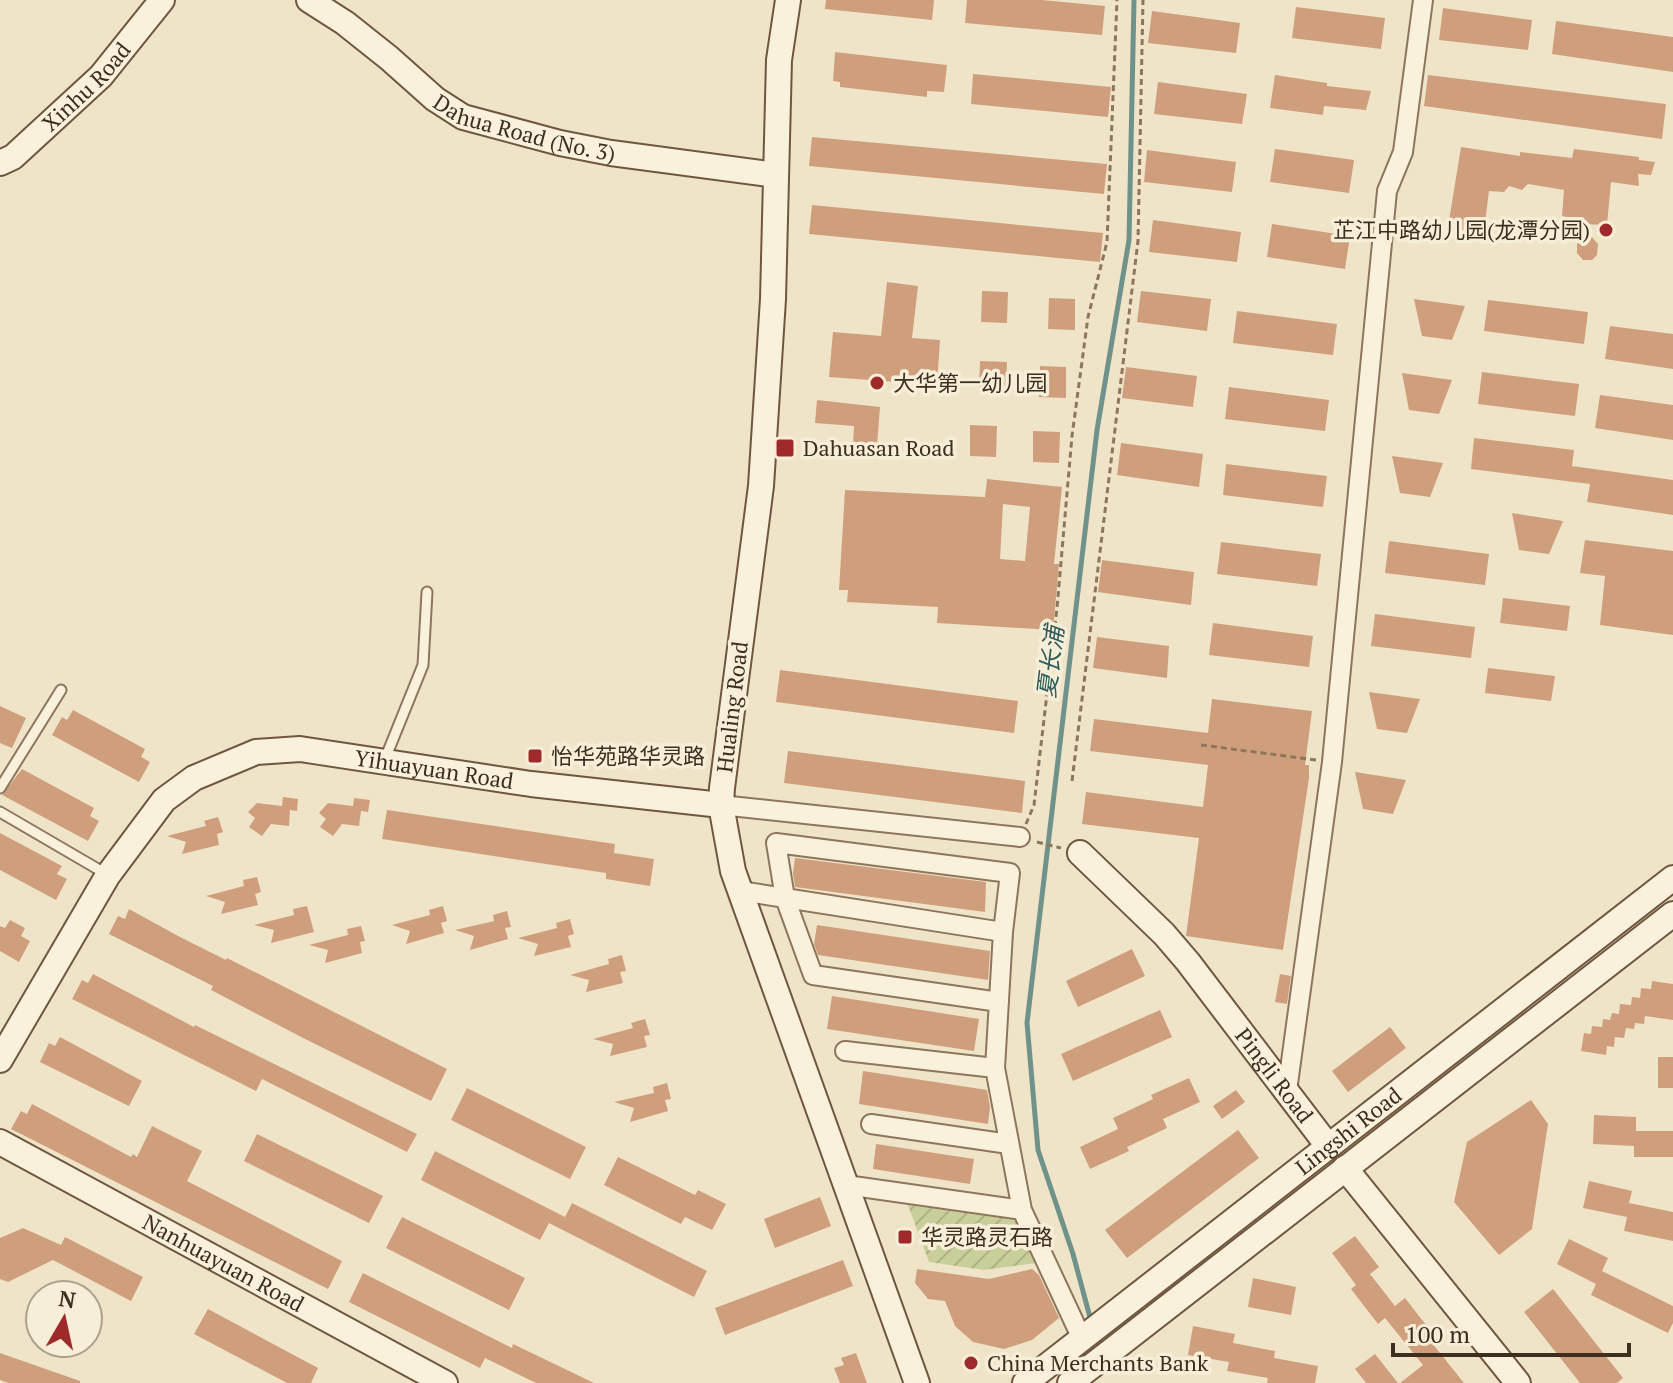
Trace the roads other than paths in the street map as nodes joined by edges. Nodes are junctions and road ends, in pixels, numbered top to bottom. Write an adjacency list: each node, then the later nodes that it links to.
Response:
1 (162, 0): 5 (main road, Xinhu Road)
2 (309, 0): 6 (main road, Dahua Road (No. 3))
3 (788, 0): 6 (main road, Hualing Road)
4 (1423, 0): 25 (street)
5 (0, 163)
6 (776, 175): 11 (main road, Hualing Road)
7 (427, 592): 9 (lane)
8 (61, 690): 10 (lane)
9 (383, 762): 11 (main road, Yihuayuan Road); 15 (main road, Yihuayuan Road)
10 (0, 788)
11 (721, 805): 13 (street, Yihuayuan Road); 17 (main road, Hualing Road)
12 (0, 812): 15 (lane)
13 (1020, 837)
14 (1080, 853): 25 (main road, Pingli Road)
15 (108, 875): 23 (main road, Yihuayuan Road)
16 (1673, 878): 29 (main road, Lingshi Road)
17 (741, 891): 18 (street); 31 (main road, Hualing Road)
18 (785, 898): 20 (street); 20 (street); 21 (street)
19 (1670, 923): 30 (main road, Lingshi Road)
20 (1003, 932): 21 (street)
21 (999, 1002): 24 (street)
22 (845, 1051): 24 (street)
23 (0, 1060)
24 (995, 1068): 28 (street)
25 (1287, 1091): 29 (main road, Pingli Road)
26 (871, 1124): 28 (street)
27 (0, 1142): 34 (main road, Nanhuayuan Road)
28 (1009, 1144): 32 (street)
29 (1328, 1146): 30 (street, Pingli Road); 33 (main road, Lingshi Road)
30 (1345, 1168): 37 (main road, Lingshi Road); 38 (main road, Pingli Road)
31 (846, 1185): 32 (street); 35 (main road, Hualing Road)
32 (1022, 1210): 33 (street)
33 (1082, 1339): 36 (main road, Lingshi Road)
34 (445, 1383)
35 (917, 1383)
36 (1025, 1383)
37 (1070, 1383)
38 (1518, 1383)

